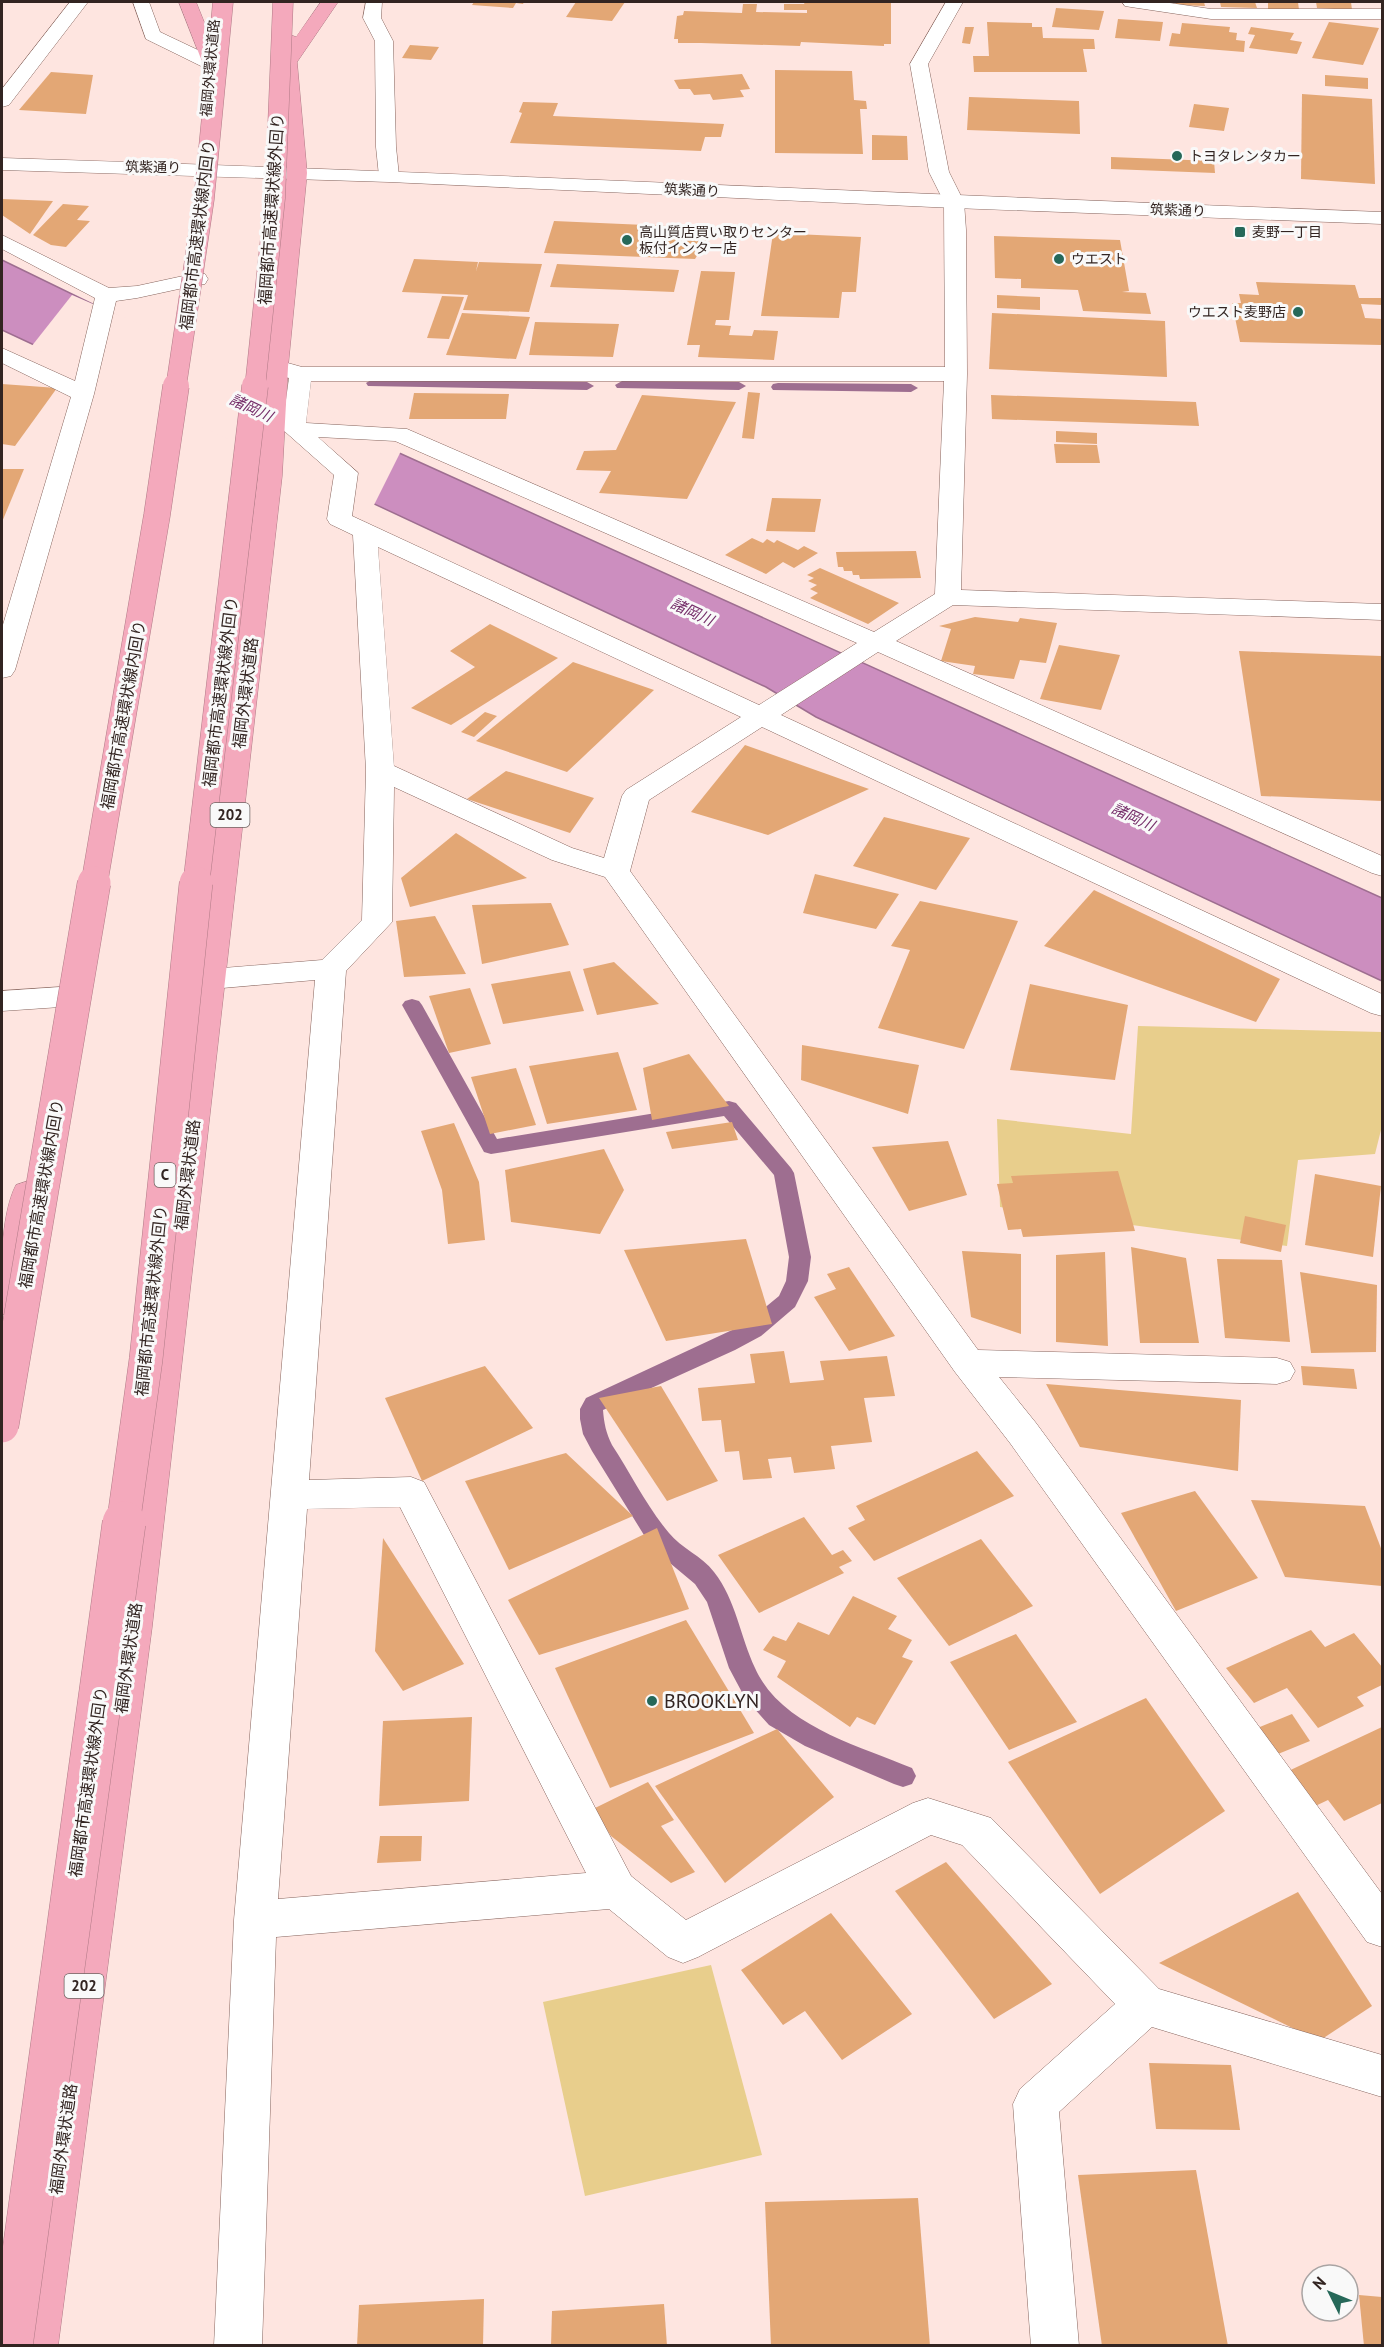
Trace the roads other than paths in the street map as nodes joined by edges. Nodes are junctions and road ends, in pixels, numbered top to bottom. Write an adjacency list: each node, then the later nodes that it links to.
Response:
1 (79, 2): 15 (street)
2 (141, 2): 14 (street)
3 (188, 2): 14 (highway)
4 (216, 2): 14 (highway, 福岡外環状道路)
5 (223, 2): 47 (highway, 福岡都市高速環状線内回り, bridge)
6 (283, 2): 54 (highway, 福岡都市高速環状線外回り / C, bridge)
7 (289, 2): 13 (highway, 福岡外環状道路 / 202)
8 (329, 2): 13 (highway)
9 (374, 2): 19 (street)
10 (954, 2): 20 (street)
11 (1131, 2): 12 (street)
12 (1383, 14)
13 (288, 62): 18 (highway, 福岡外環状道路 / 202)
14 (212, 64): 17 (highway, 福岡外環状道路)
15 (2, 101)
16 (2, 164): 17 (street, 筑紫通り)
17 (199, 168): 18 (street, 筑紫通り); 23 (highway, 福岡外環状道路)
18 (297, 173): 19 (street, 筑紫通り); 26 (highway, 福岡外環状道路 / 202)
19 (389, 176): 20 (street, 筑紫通り)
20 (954, 202): 21 (street, 筑紫通り); 27 (street)
21 (1383, 218)
22 (2, 241): 24 (street)
23 (197, 279): 24 (street); 41 (highway, 福岡外環状道路)
24 (106, 295): 28 (street)
25 (2, 355): 28 (street)
26 (289, 370): 27 (street); 29 (street); 40 (highway, 福岡外環状道路 / 202)
27 (956, 375): 31 (street)
28 (82, 394): 34 (street)
29 (294, 429): 30 (street); 33 (street)
30 (365, 531): 35 (street); 36 (street)
31 (948, 597): 32 (street); 33 (street)
32 (1383, 612)
33 (876, 642): 35 (street); 37 (street)
34 (2, 670)
35 (761, 716): 38 (street); 43 (street)
36 (380, 770): 38 (street); 39 (street)
37 (1383, 867)
38 (615, 871): 45 (street)
39 (331, 969): 40 (street); 48 (street)
40 (211, 979): 55 (highway, 福岡外環状道路 / 202)
41 (75, 996): 42 (street); 44 (highway, 福岡外環状道路)
42 (2, 1001)
43 (1383, 1006)
44 (2, 1302)
45 (968, 1363): 46 (street); 51 (street)
46 (1278, 1371)
47 (2, 1425)
48 (289, 1496): 49 (street); 50 (street)
49 (616, 1889): 50 (street); 52 (street)
50 (255, 1920): 56 (street)
51 (1383, 1928)
52 (1145, 2005): 53 (street); 57 (street)
53 (1383, 2076)
54 (11, 2346)
55 (34, 2346)
56 (237, 2346)
57 (1055, 2346)

